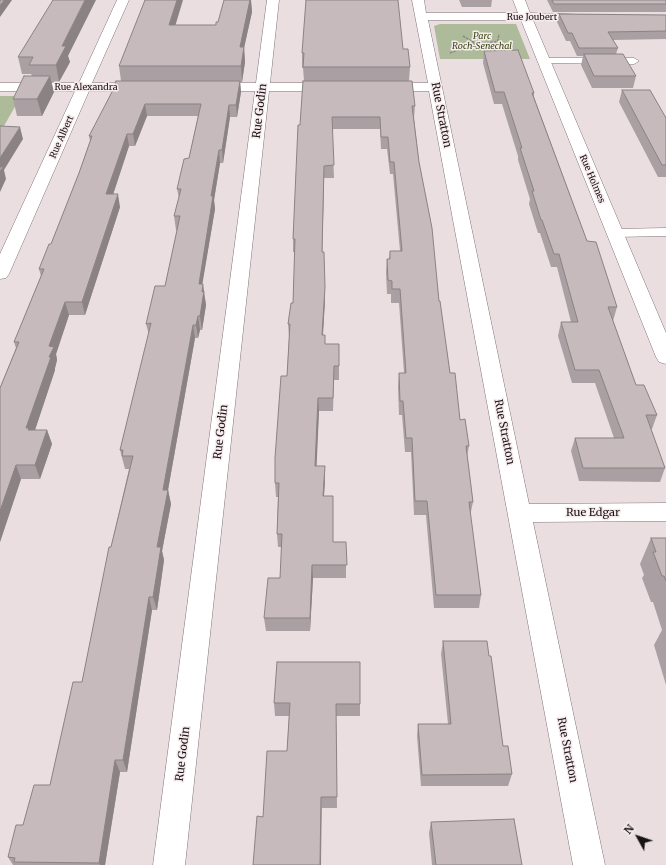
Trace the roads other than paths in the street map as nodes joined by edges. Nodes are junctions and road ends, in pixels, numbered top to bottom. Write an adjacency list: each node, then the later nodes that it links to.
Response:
1 (123, 0): 17 (street, Rue Albert)
2 (273, 0): 13 (street, Rue Godin)
3 (418, 0): 5 (street, Rue Stratton)
4 (519, 0): 6 (street, Rue Holmes)
5 (421, 16): 6 (street, Rue Joubert); 16 (street, Rue Stratton)
6 (527, 17): 7 (street, Rue Joubert); 8 (street, Rue Holmes)
7 (599, 17)
8 (543, 61): 9 (lane); 19 (street, Rue Holmes)
9 (634, 61)
10 (0, 87): 17 (street, Rue Alexandra)
11 (158, 87): 17 (street, Rue Alexandra)
12 (197, 87): 13 (street)
13 (263, 87): 14 (street); 24 (street, Rue Godin)
14 (341, 87)
15 (365, 87): 16 (street)
16 (435, 87): 23 (street, Rue Stratton)
17 (84, 88): 20 (street, Rue Albert)
18 (666, 232): 19 (lane)
19 (614, 233): 21 (street, Rue Holmes)
20 (0, 274)
21 (666, 357)
22 (666, 512): 23 (street, Rue Edgar)
23 (520, 513): 25 (street, Rue Stratton)
24 (169, 865)
25 (589, 865)

